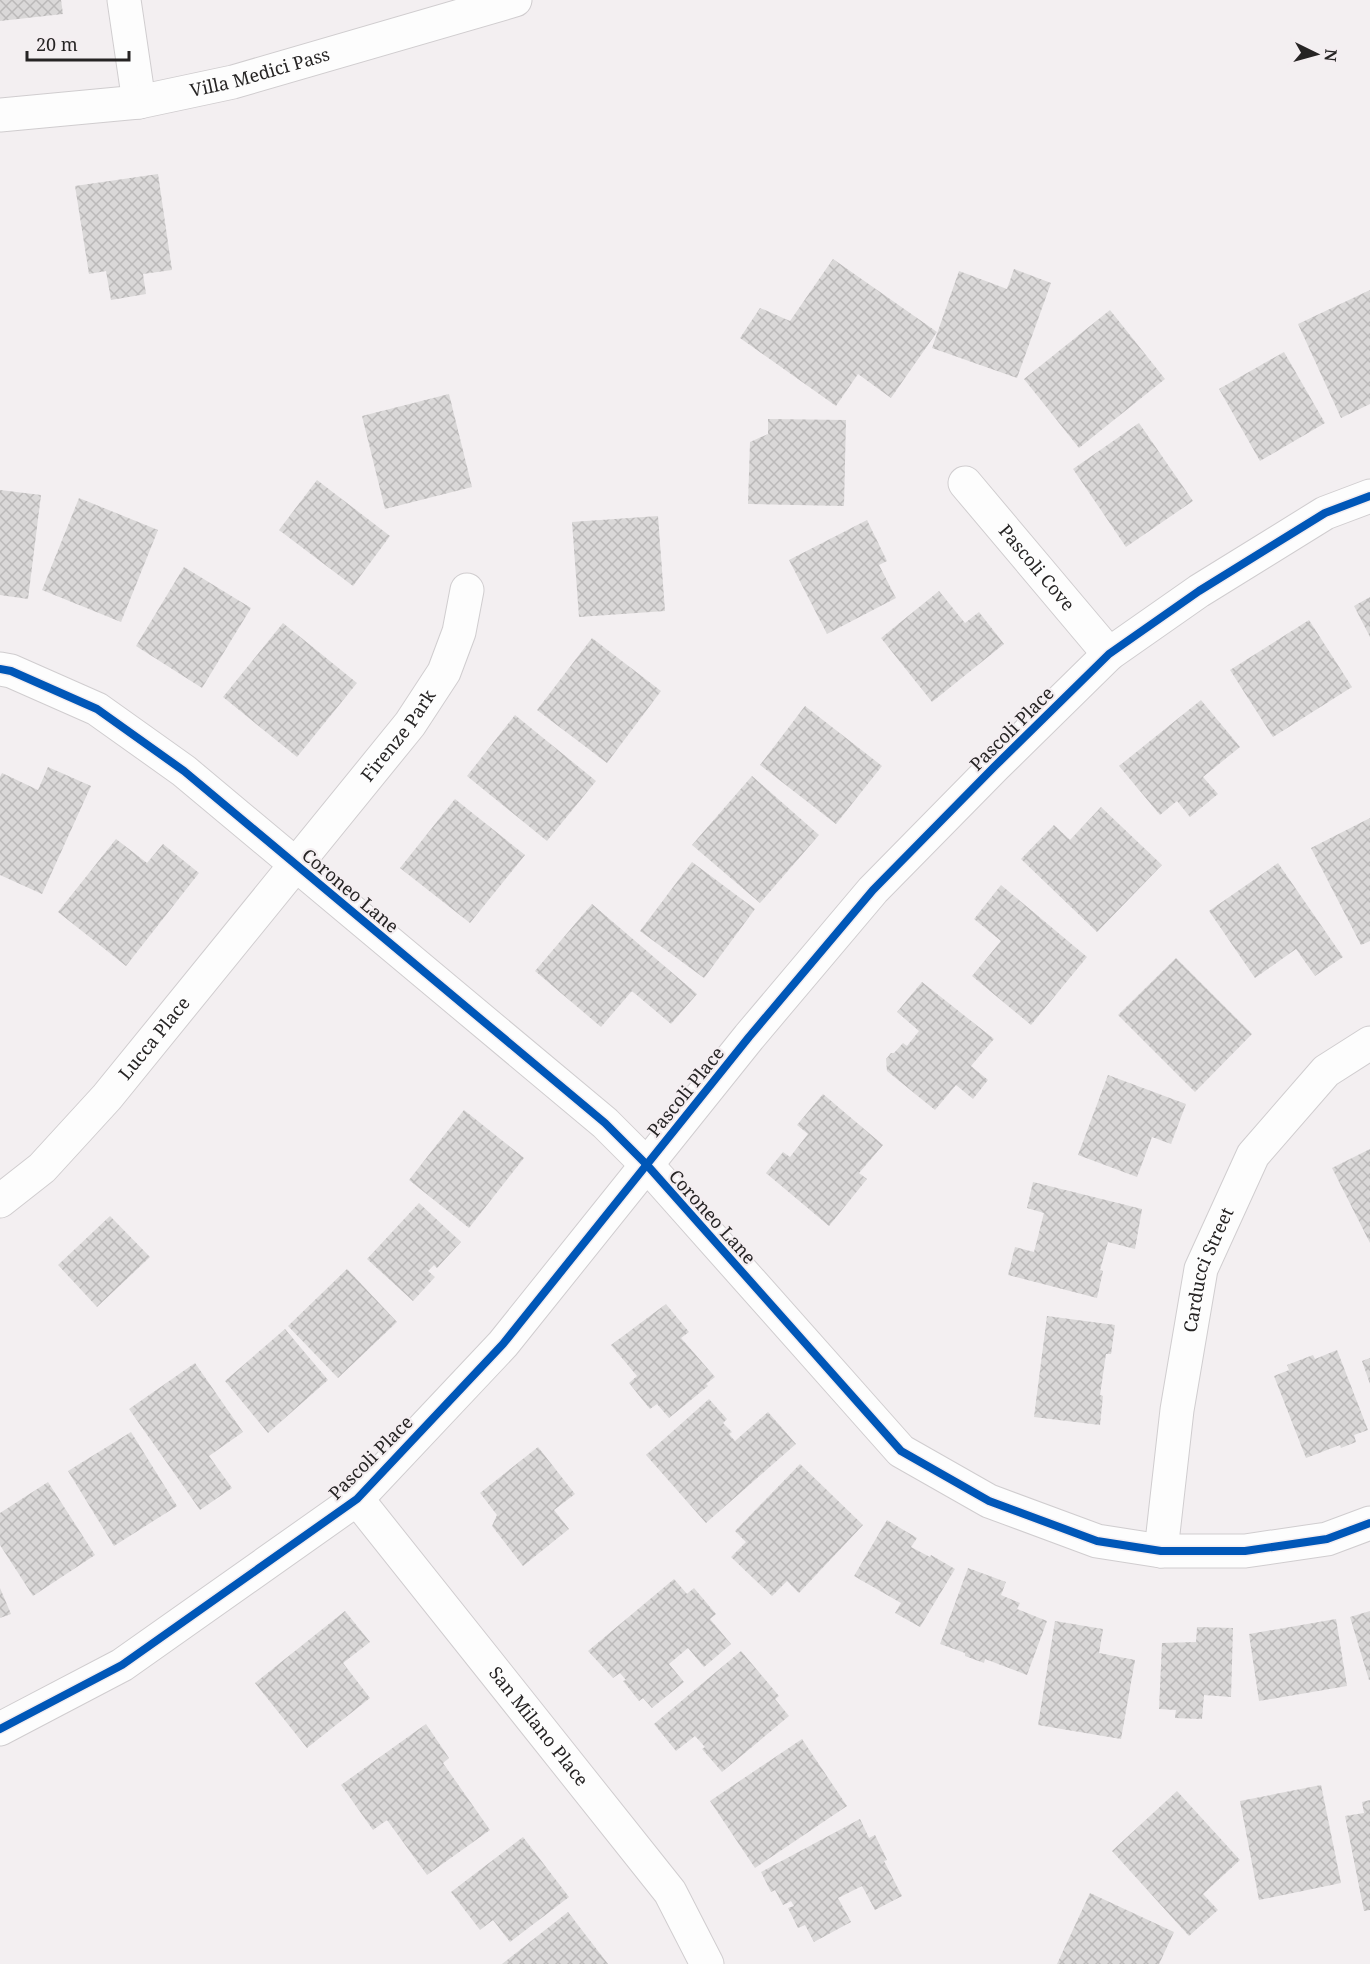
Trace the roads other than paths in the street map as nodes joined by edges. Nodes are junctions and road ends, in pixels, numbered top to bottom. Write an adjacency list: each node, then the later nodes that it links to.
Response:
1 (124, 0): 3 (street)
2 (515, 0): 3 (street, Villa Medici Pass)
3 (139, 102): 4 (street, Villa Medici Pass)
4 (0, 115)
5 (965, 483): 8 (street, Pascoli Cove)
6 (1370, 496): 8 (street, Pascoli Place)
7 (467, 590): 10 (street, Firenze Park)
8 (1109, 654): 12 (street, Pascoli Place)
9 (0, 669): 10 (street, Coroneo Lane)
10 (297, 866): 12 (street, Coroneo Lane); 13 (street, Lucca Place)
11 (1370, 1043): 16 (street, Carducci Street)
12 (646, 1165): 14 (street, Pascoli Place); 16 (street, Coroneo Lane)
13 (0, 1201)
14 (357, 1499): 17 (street, Pascoli Place); 18 (street, San Milano Place)
15 (1370, 1523): 16 (street, Coroneo Lane)
16 (1161, 1551)
17 (0, 1729)
18 (707, 1964)

